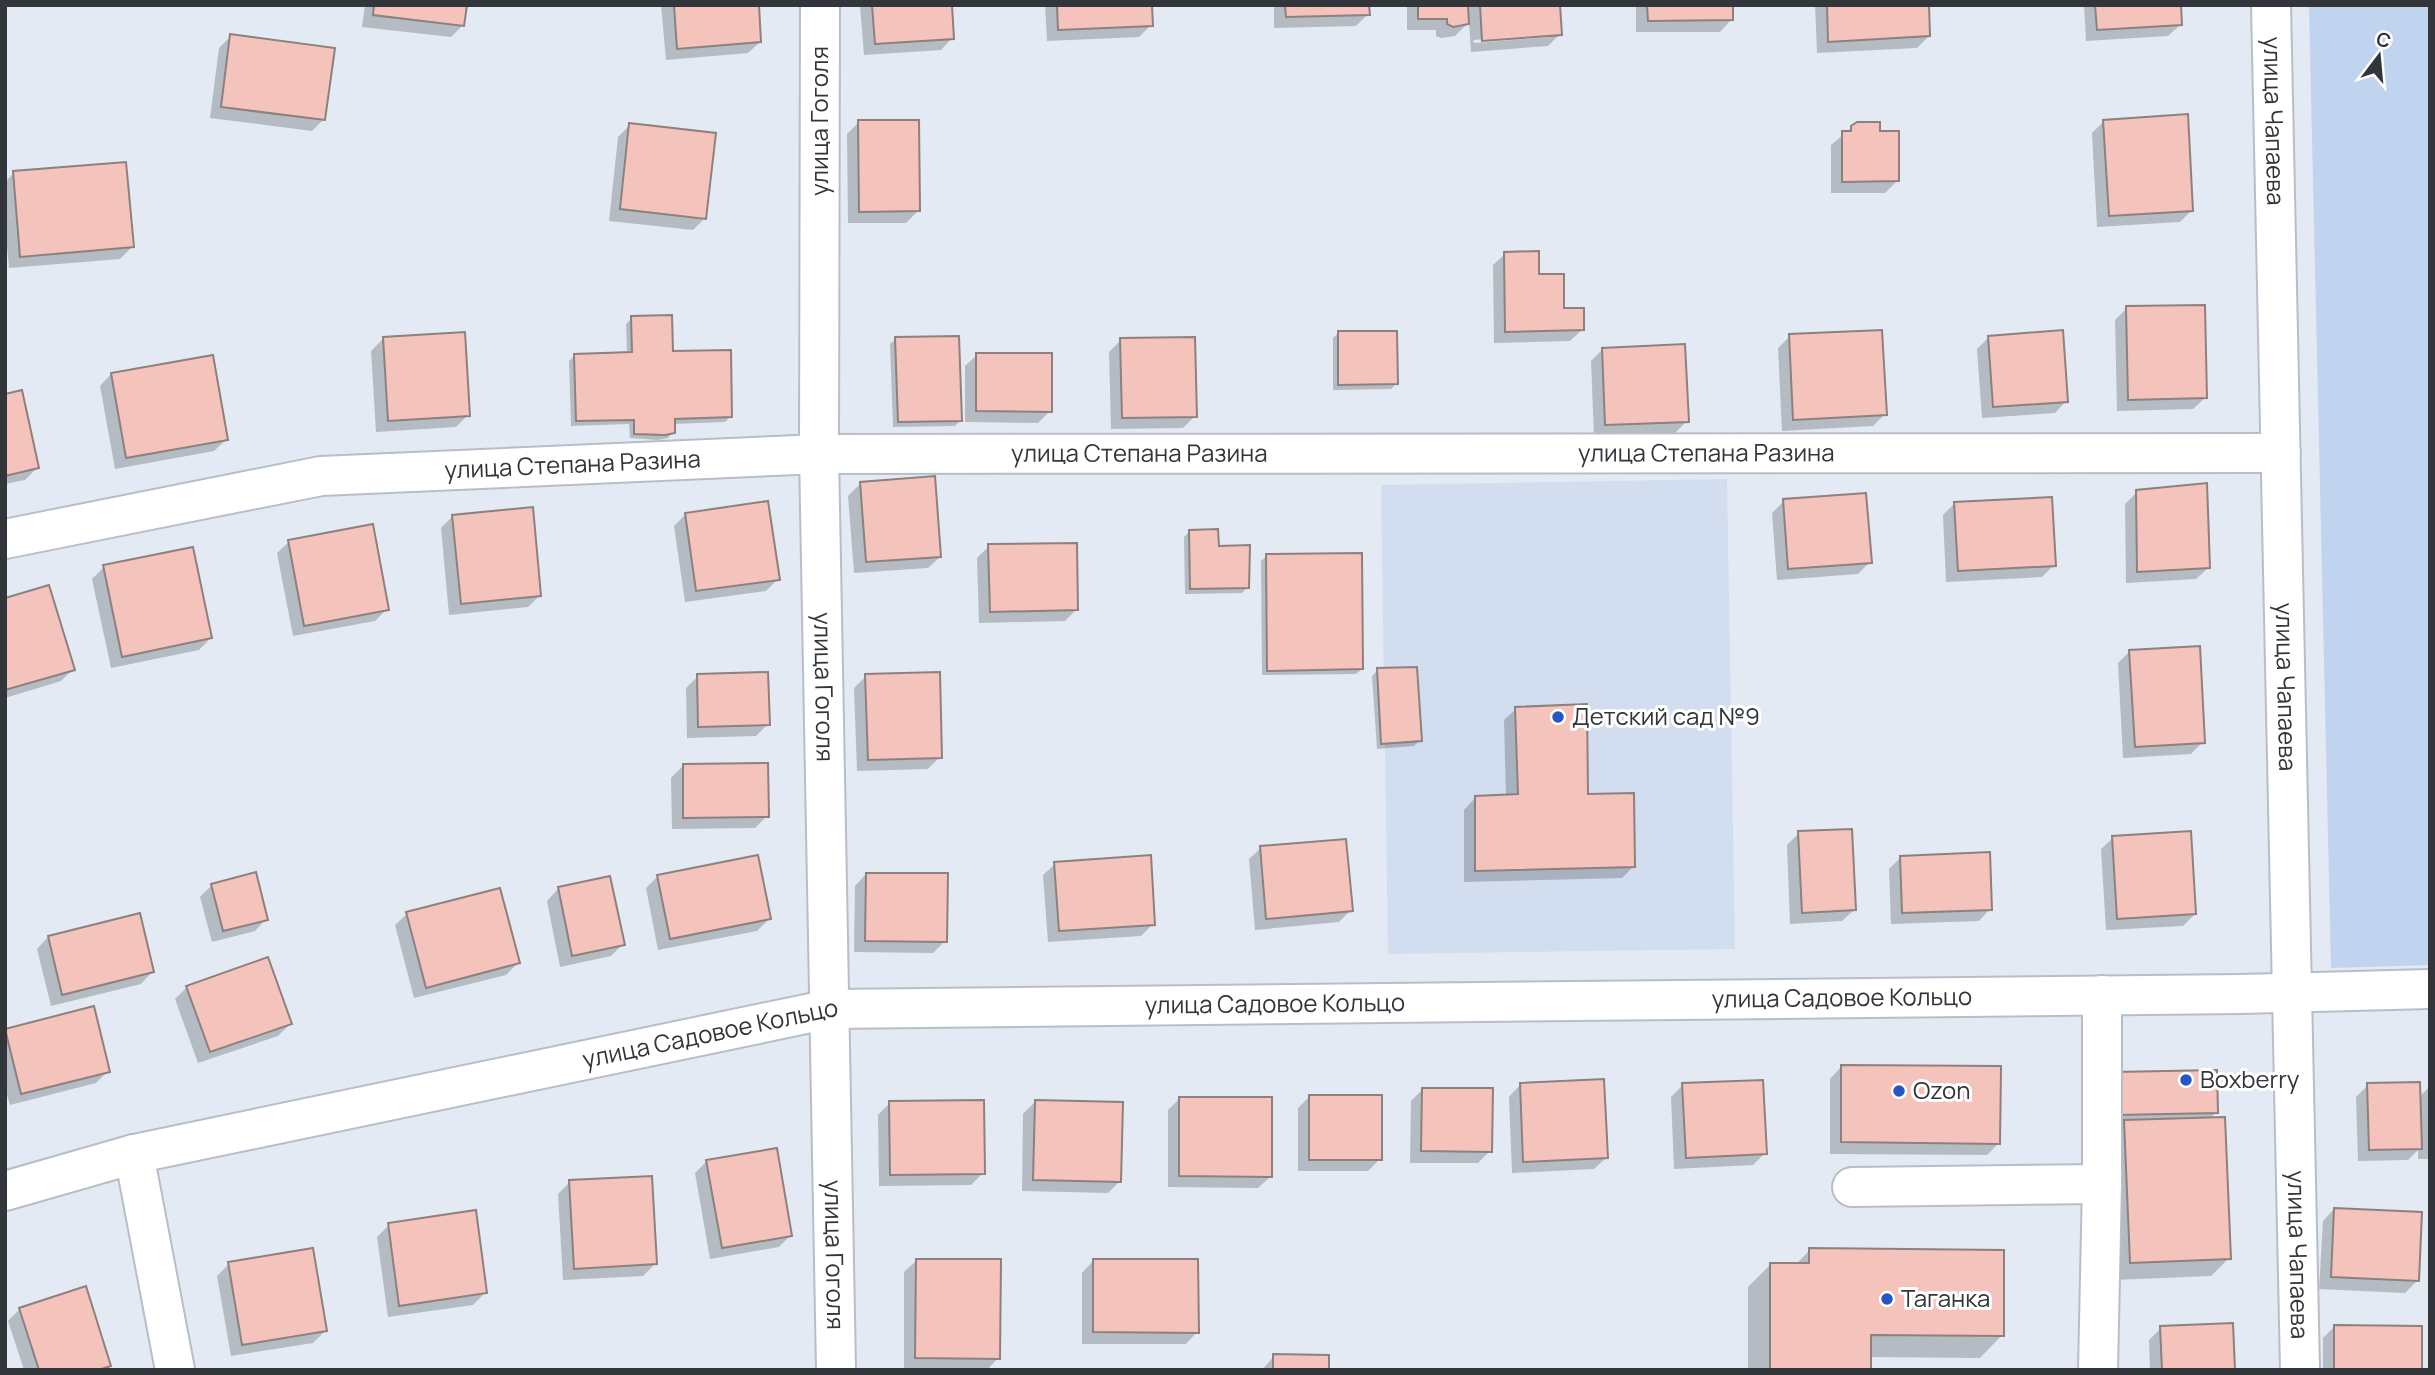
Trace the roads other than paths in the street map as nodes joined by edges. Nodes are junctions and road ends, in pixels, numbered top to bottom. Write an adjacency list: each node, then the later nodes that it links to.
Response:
1 (820, 5): 4 (street, улица Гоголя)
2 (2272, 5): 3 (street, улица Чапаева)
3 (2281, 453): 4 (street, улица Степана Разина); 7 (street, улица Чапаева)
4 (819, 454): 5 (street, улица Степана Разина); 9 (street, улица Гоголя)
5 (5, 539)
6 (2430, 989): 7 (street, улица Садовое Кольцо)
7 (2293, 993): 8 (street, улица Садовое Кольцо); 17 (street, улица Чапаева)
8 (2102, 995): 9 (street, улица Садовое Кольцо); 11 (street)
9 (830, 1009): 10 (street, улица Садовое Кольцо); 15 (street, улица Гоголя)
10 (134, 1154): 13 (street, улица Садовое Кольцо); 14 (street)
11 (2102, 1184): 12 (street); 16 (street)
12 (1852, 1187)
13 (5, 1191)
14 (175, 1370)
15 (836, 1370)
16 (2098, 1370)
17 (2300, 1370)

